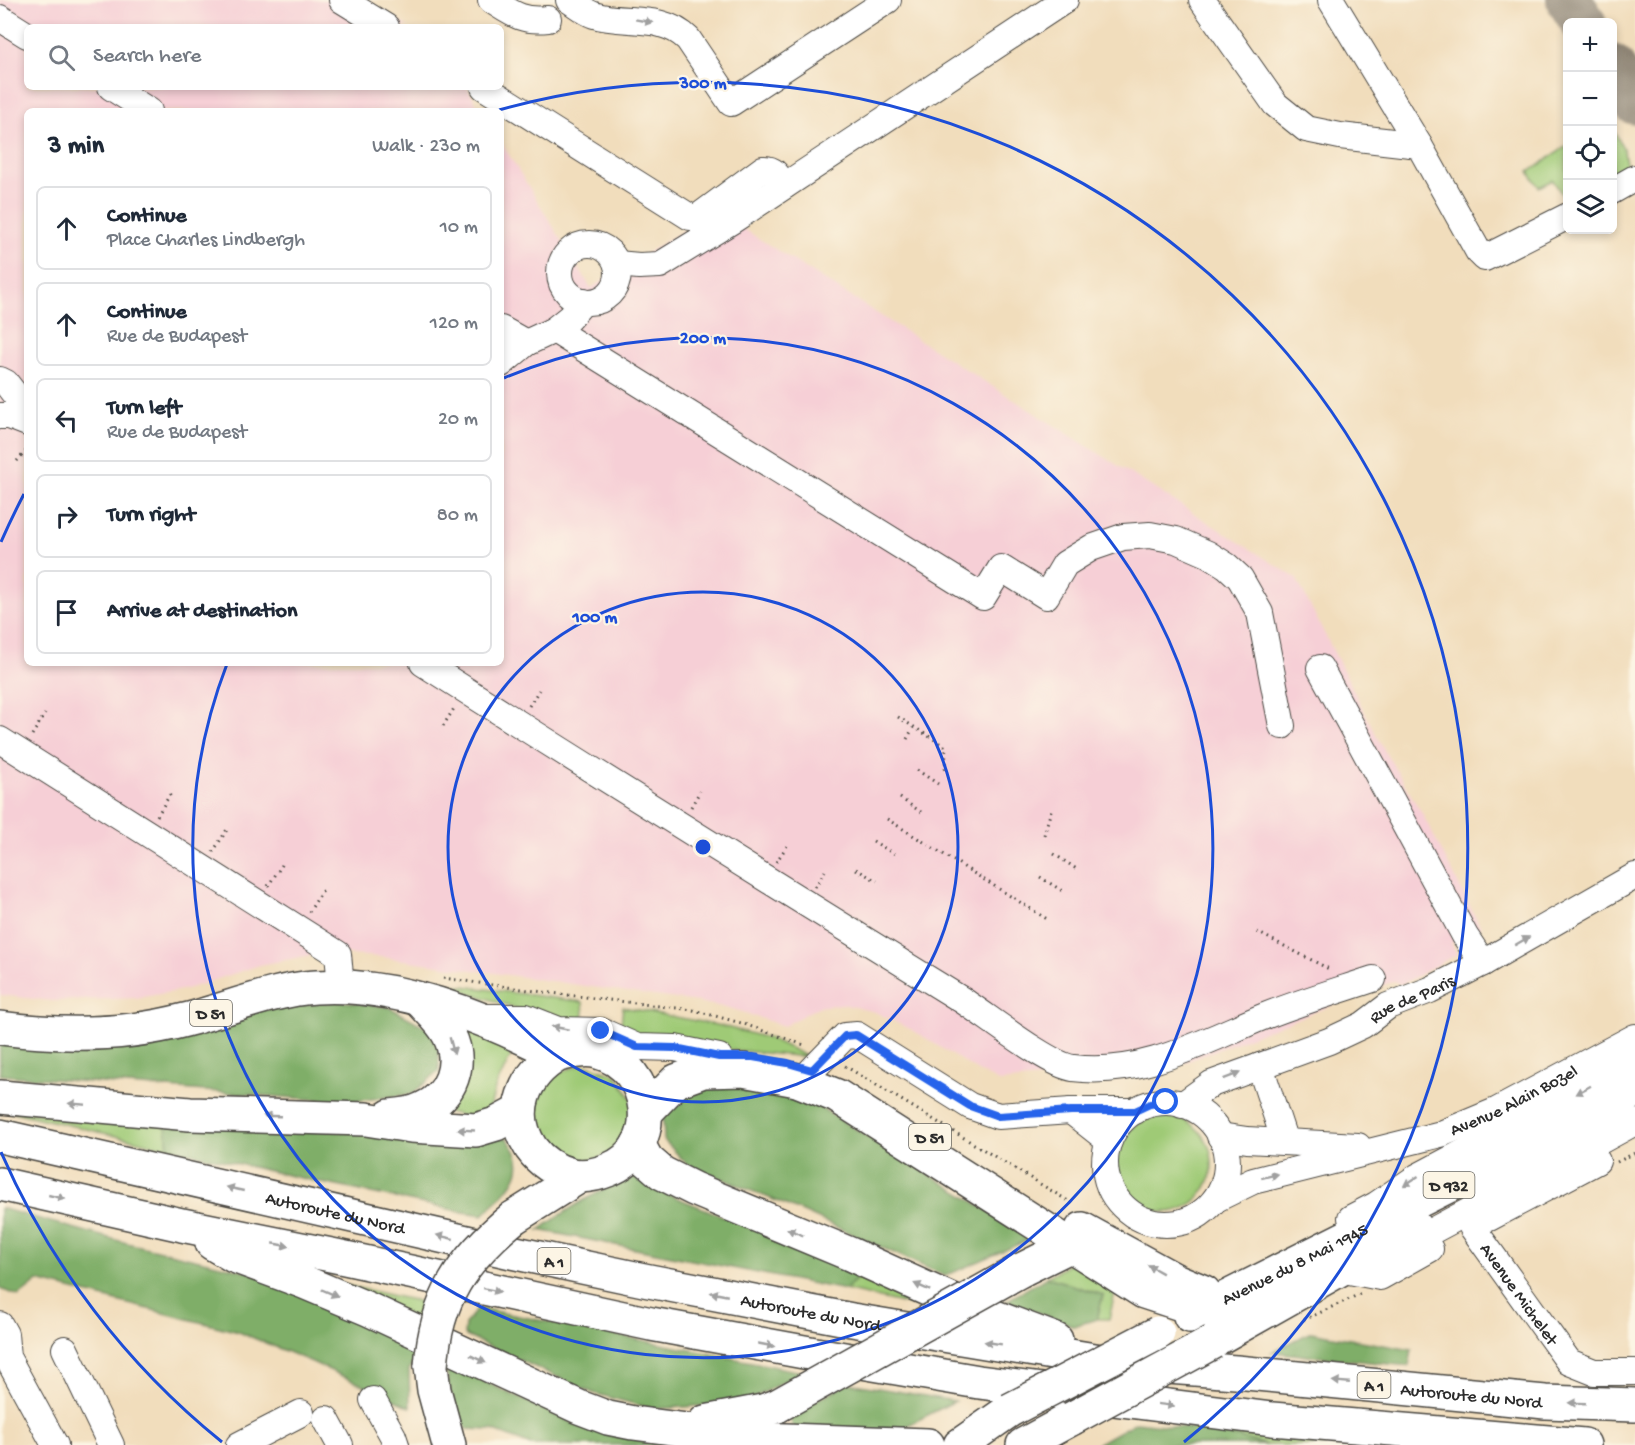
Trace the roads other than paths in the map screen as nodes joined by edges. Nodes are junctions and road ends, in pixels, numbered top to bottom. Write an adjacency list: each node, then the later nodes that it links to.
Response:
1 (342, 0): 11 (street)
2 (491, 0): 10 (street)
3 (569, 0): 4 (street, one-way to 4)
4 (888, 0)
5 (1065, 0): 19 (street)
6 (1202, 0): 17 (street)
7 (1319, 0): 13 (street)
8 (1331, 0): 17 (street)
9 (0, 18): 12 (street)
10 (548, 19)
11 (381, 24)
12 (24, 33)
13 (1352, 52)
14 (116, 90): 16 (street)
15 (489, 90): 19 (street)
16 (144, 108)
17 (1419, 145): 21 (street)
18 (1635, 178): 20 (street)
19 (784, 186): 22 (street)
20 (1617, 188)
21 (1563, 219)
22 (617, 264): 23 (street); 23 (street)
23 (584, 301): 24 (street)
24 (554, 330): 26 (street); 34 (street)
25 (504, 331): 26 (street)
26 (526, 344): 27 (street)
27 (504, 362)
28 (0, 380): 29 (street)
29 (24, 406)
30 (0, 416): 31 (street)
31 (24, 422)
32 (428, 666): 38 (street)
33 (1320, 668): 37 (street)
34 (1282, 726)
35 (10, 746): 39 (street)
36 (1635, 876): 37 (street, Rue de Paris, one-way to 36)
37 (1483, 963): 47 (street, Rue de Paris)
38 (1373, 979)
39 (341, 986): 40 (main road, D 51); 42 (main road, D 51)
40 (419, 999): 41 (main road, D 51); 58 (main road, one-way to 58)
41 (473, 1017): 44 (street, one-way to 41); 46 (main road, D 51)
42 (0, 1028)
43 (1635, 1037): 66 (street, Avenue Alain Bozel)
44 (719, 1057): 48 (main road, D 51); 49 (main road, D 51)
45 (1635, 1062): 78 (street, one-way to 78)
46 (545, 1065): 49 (main road); 54 (main road)
47 (1260, 1066): 52 (street, Rue de Paris, one-way to 47); 63 (street)
48 (812, 1070): 55 (street); 75 (main road, D 51)
49 (632, 1073): 57 (main road)
50 (1635, 1091): 78 (main road, Avenue du 8 Mai 1945 / D 932)
51 (0, 1097): 58 (main road, one-way to 51)
52 (1182, 1105): 56 (street); 61 (street)
53 (1635, 1110): 76 (main road, Avenue du 8 Mai 1945 / D 932)
54 (520, 1111): 58 (main road, one-way to 58); 67 (main road)
55 (1071, 1111): 56 (street); 62 (street)
56 (1135, 1111): 62 (street)
57 (646, 1112): 65 (main road); 75 (main road, D 51)
58 (366, 1119)
59 (1635, 1122): 76 (street)
60 (0, 1136): 82 (main road, Autoroute du Nord / A 1, one-way to 60)
61 (1220, 1136): 63 (street, Avenue Alain Bozel); 70 (street)
62 (1109, 1141): 71 (street)
63 (1285, 1142): 66 (street, Avenue Alain Bozel)
64 (1635, 1142): 74 (street, Avenue du 8 Mai 1945)
65 (639, 1144): 68 (main road); 82 (main road, one-way to 65)
66 (1385, 1147): 70 (street, Avenue Alain Bozel, one-way to 66)
67 (535, 1153): 68 (main road); 72 (main road)
68 (580, 1176): 72 (main road)
69 (0, 1184): 73 (main road, A 1, one-way to 73)
70 (1216, 1198): 71 (street)
71 (1129, 1212): 75 (street)
72 (513, 1218): 97 (main road, bridge)
73 (182, 1225): 90 (main road, one-way to 90); 103 (main road, A 1, one-way to 103)
74 (1473, 1227): 76 (street, Avenue du 8 Mai 1945); 83 (street, Avenue Michelet)
75 (1081, 1241): 77 (main road, D 51); 78 (main road, D 51, one-way to 75); 90 (main road, bridge)
76 (1358, 1273): 78 (main road, Avenue du 8 Mai 1945 / D 932)
77 (1144, 1292): 78 (main road, D 51); 80 (main road)
78 (1219, 1318): 80 (main road, Avenue du 8 Mai 1945 / D 932); 89 (main road, Avenue du 8 Mai 1945 / D 932, bridge)
79 (0, 1325): 92 (street)
80 (1150, 1330): 86 (main road, Avenue du 8 Mai 1945 / D 932, bridge)
81 (65, 1349): 93 (street)
82 (1113, 1363): 85 (main road, Autoroute du Nord / A 1, one-way to 82)
83 (1635, 1372)
84 (373, 1400): 96 (street)
85 (1635, 1405)
86 (1004, 1408): 99 (street); 100 (main road, Avenue du 8 Mai 1945 / D 932)
87 (301, 1413): 94 (street)
88 (326, 1419): 95 (street)
89 (1081, 1421): 101 (main road, Avenue du 8 Mai 1945); 102 (street)
90 (655, 1426): 91 (main road)
91 (816, 1442): 98 (main road)
92 (55, 1445)
93 (111, 1445)
94 (239, 1445)
95 (340, 1445)
96 (396, 1445)
97 (449, 1445)
98 (928, 1445)
99 (947, 1445)
100 (960, 1445)
101 (1023, 1445)
102 (1049, 1445)
103 (1584, 1445)

